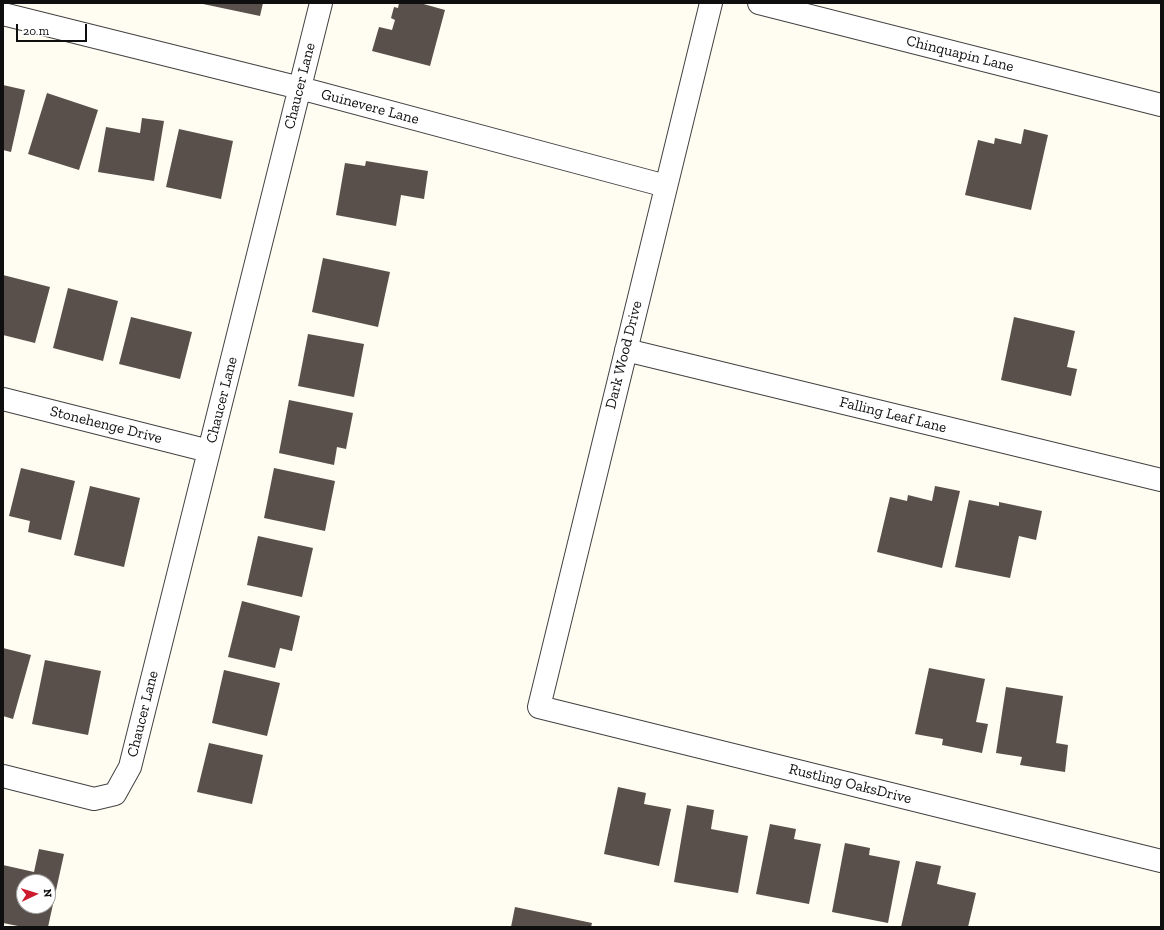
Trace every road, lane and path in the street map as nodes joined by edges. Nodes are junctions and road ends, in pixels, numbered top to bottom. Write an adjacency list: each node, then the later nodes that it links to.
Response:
1 (321, 3): 5 (street, Chaucer Lane)
2 (711, 3): 7 (street, Dark Wood Drive)
3 (759, 3): 6 (street, Chinquapin Lane)
4 (3, 14): 5 (street, Guinevere Lane)
5 (300, 88): 7 (street, Guinevere Lane); 10 (street, Chaucer Lane)
6 (1161, 105)
7 (666, 186): 8 (street, Dark Wood Drive)
8 (626, 350): 11 (street, Falling Leaf Lane); 12 (street, Dark Wood Drive)
9 (3, 399): 10 (street, Stonehenge Drive)
10 (209, 451): 13 (street, Chaucer Lane)
11 (1161, 480)
12 (539, 707): 14 (street, Rustling OaksDrive)
13 (3, 776)
14 (1161, 861)

